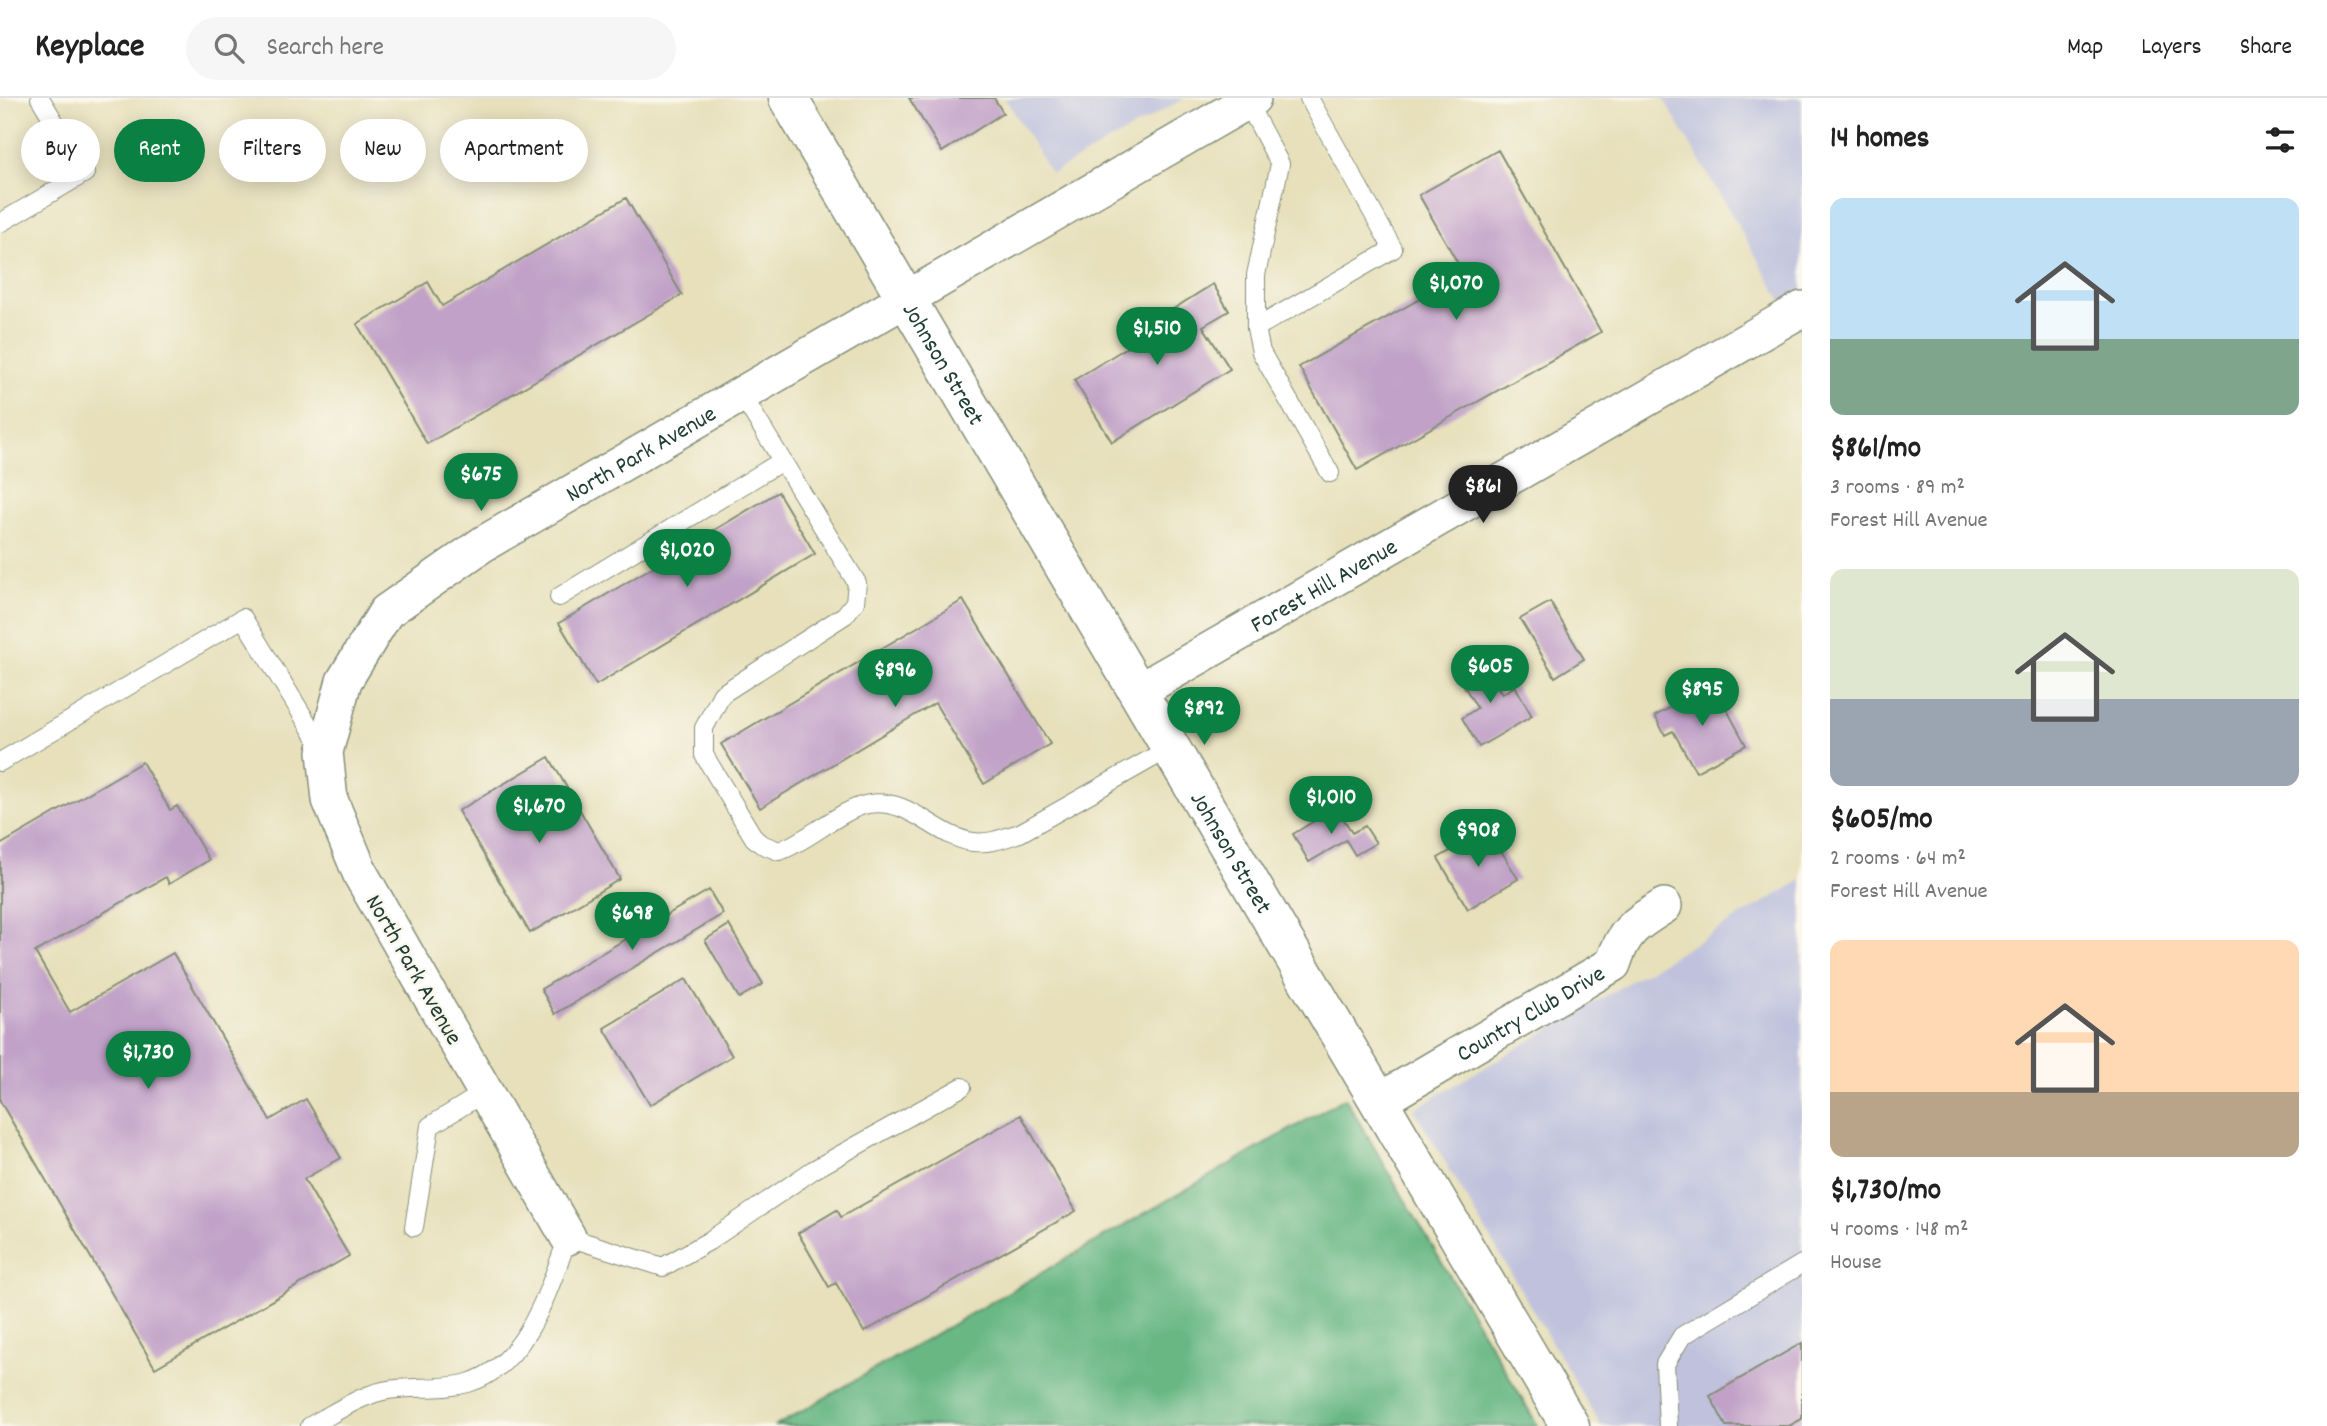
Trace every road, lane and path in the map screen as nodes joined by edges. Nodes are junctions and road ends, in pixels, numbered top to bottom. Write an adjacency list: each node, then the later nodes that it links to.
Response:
1 (40, 98): 5 (lane)
2 (788, 98): 6 (street, Johnson Street)
3 (1309, 98): 8 (lane)
4 (1234, 104): 6 (street, North Park Avenue); 8 (lane)
5 (0, 223)
6 (906, 300): 9 (street, North Park Avenue); 13 (street, Johnson Street)
7 (1802, 309): 13 (street, Forest Hill Avenue)
8 (1256, 328): 11 (lane)
9 (742, 395): 10 (lane); 15 (street, North Park Avenue)
10 (782, 461): 12 (lane); 14 (lane)
11 (1329, 473)
12 (559, 597)
13 (1137, 692): 14 (street, Johnson Street)
14 (1170, 748): 20 (street, Johnson Street)
15 (325, 752): 16 (lane); 19 (street, North Park Avenue)
16 (0, 762)
17 (1664, 906): 20 (street, Country Club Drive)
18 (962, 1087): 22 (lane)
19 (485, 1092): 21 (lane); 22 (street, North Park Avenue)
20 (1379, 1101): 25 (street, Johnson Street)
21 (414, 1227)
22 (568, 1237): 24 (lane)
23 (1802, 1265): 26 (lane)
24 (310, 1426)
25 (1570, 1426)
26 (1668, 1426)

